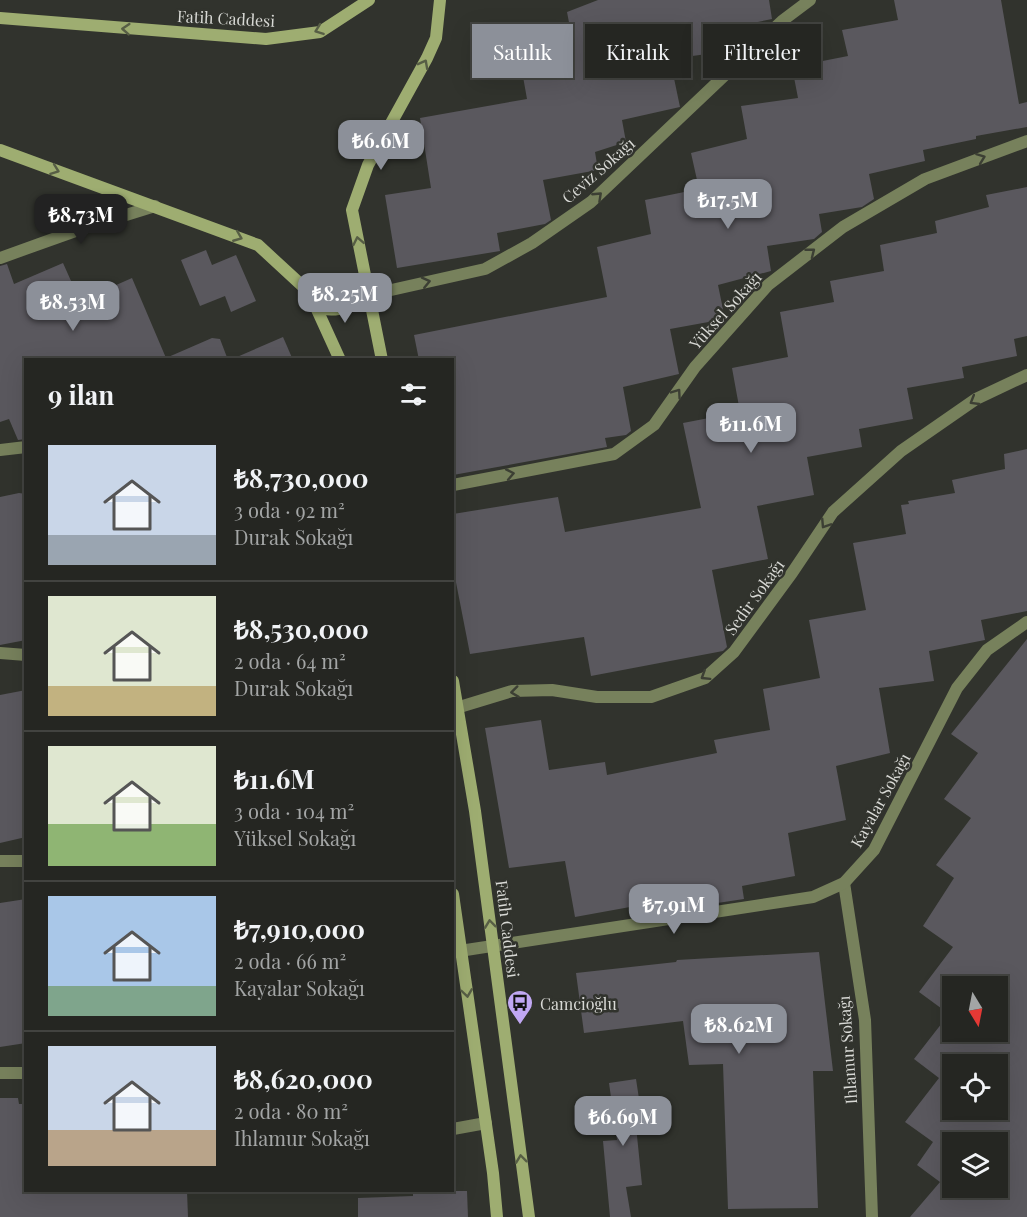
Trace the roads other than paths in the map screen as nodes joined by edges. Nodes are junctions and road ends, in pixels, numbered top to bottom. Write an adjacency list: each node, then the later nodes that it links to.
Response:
1 (369, 0): 4 (main road, Fatih Caddesi, one-way to 4)
2 (440, 0): 9 (main road, one-way to 2)
3 (810, 0): 9 (street, Ceviz Sokağı, one-way to 3)
4 (0, 18)
5 (1027, 141): 16 (street, Yüksel Sokağı, one-way to 5)
6 (0, 150): 7 (main road, one-way to 7)
7 (155, 206): 8 (street); 10 (main road, one-way to 10)
8 (0, 258)
9 (369, 295): 10 (main road); 12 (main road)
10 (316, 306): 11 (main road)
11 (339, 358)
12 (382, 358)
13 (1027, 375): 21 (street, Sedir Sokağı, one-way to 21)
14 (24, 447): 15 (street)
15 (0, 450)
16 (454, 485)
17 (1027, 622): 24 (street, Kayalar Sokağı)
18 (0, 653): 19 (street)
19 (24, 655)
20 (454, 690): 21 (main road, Fatih Caddesi)
21 (456, 708): 26 (main road, Fatih Caddesi, one-way to 21)
22 (0, 861): 23 (street)
23 (24, 861)
24 (844, 883): 26 (street, Kayalar Sokağı); 34 (street, Ihlamur Sokağı)
25 (454, 908): 27 (main road)
26 (494, 948): 27 (street, Kayalar Sokağı); 33 (main road, Fatih Caddesi, one-way to 26)
27 (457, 952): 30 (main road, one-way to 30)
28 (0, 1073): 29 (street)
29 (24, 1073)
30 (486, 1123): 31 (street); 32 (main road)
31 (454, 1129)
32 (497, 1217)
33 (529, 1217)
34 (872, 1217)

